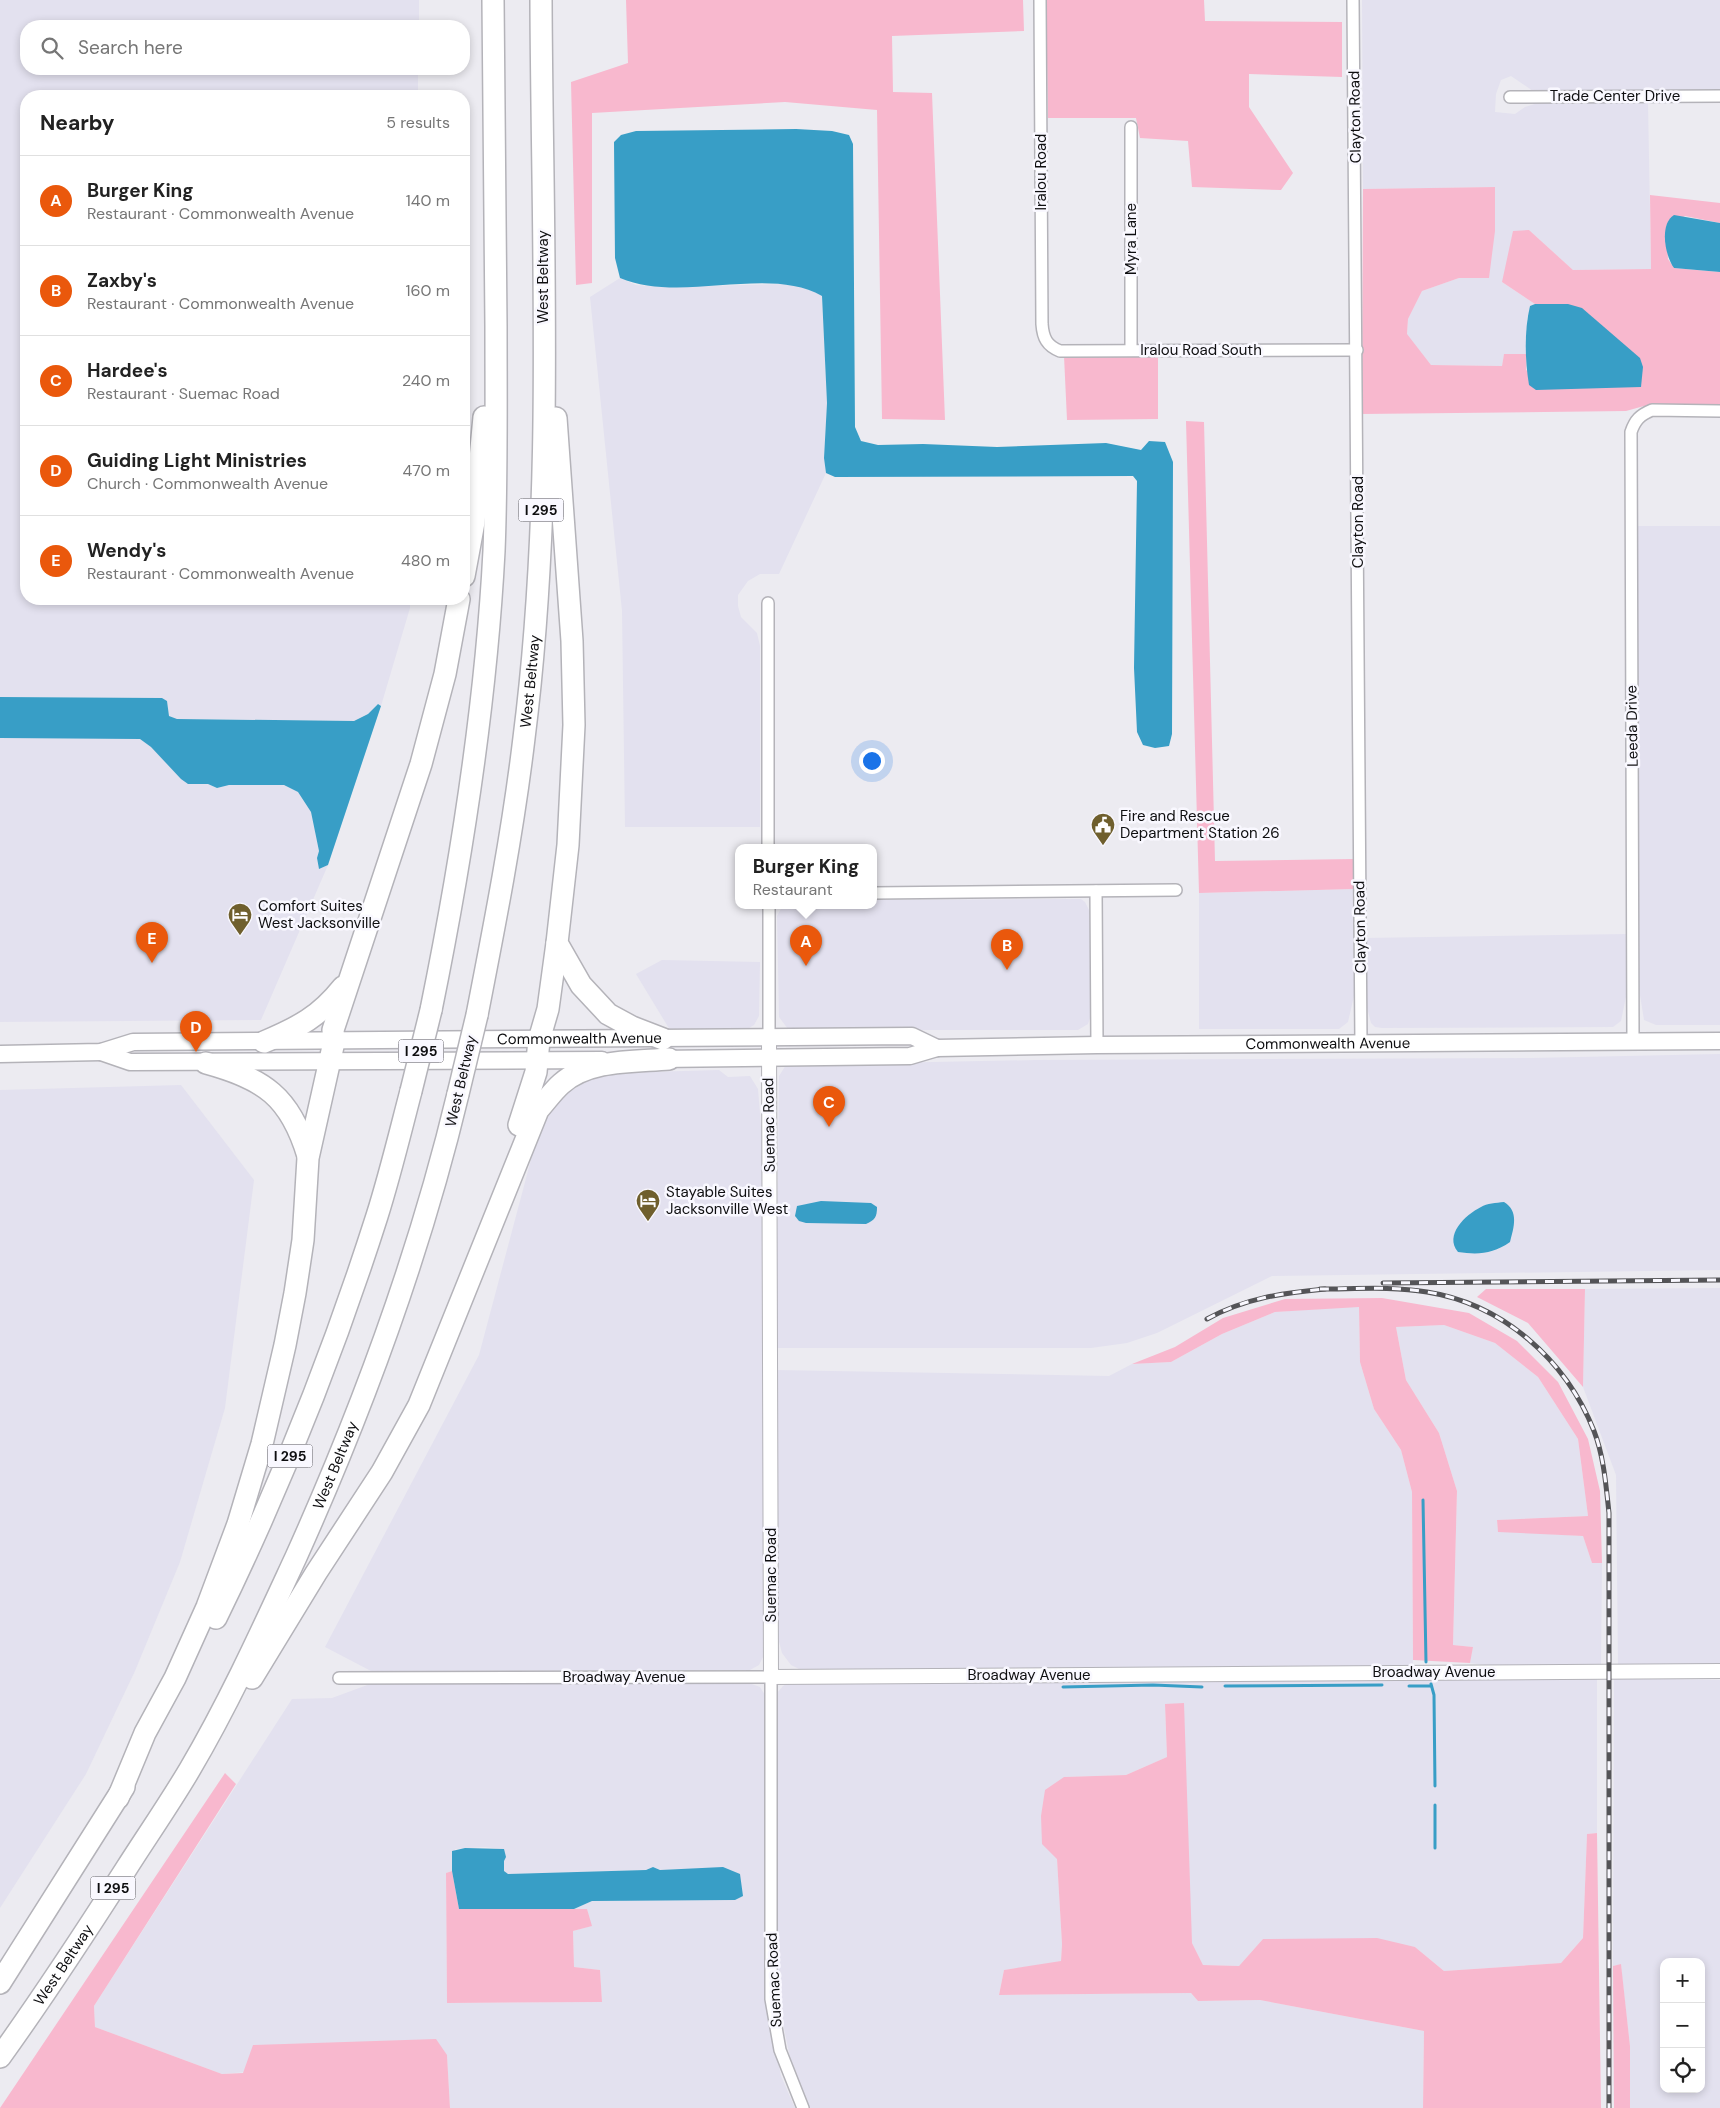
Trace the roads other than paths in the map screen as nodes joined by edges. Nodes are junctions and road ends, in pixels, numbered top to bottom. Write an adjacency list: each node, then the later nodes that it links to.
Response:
1 (493, 0): 9 (highway, I 295)
2 (541, 0): 8 (highway, West Beltway / I 295)
3 (1040, 0): 10 (street, Iralou Road)
4 (1353, 0): 12 (street, Clayton Road)
5 (1720, 96): 6 (street, Trade Center Drive)
6 (1510, 97)
7 (1131, 127): 11 (street, Myra Lane)
8 (543, 248): 22 (highway); 44 (highway, West Beltway / I 295, bridge)
9 (496, 285): 14 (highway); 45 (highway, I 295, bridge)
10 (1047, 344): 11 (street, Iralou Road South)
11 (1131, 350): 12 (street, Iralou Road South)
12 (1357, 350): 29 (street, Clayton Road)
13 (1720, 410): 28 (street, Leeda Drive)
14 (470, 544)
15 (768, 603): 17 (street)
16 (459, 605): 23 (highway)
17 (768, 844)
18 (1176, 890): 19 (street)
19 (1096, 892): 20 (street); 30 (street)
20 (877, 893)
21 (769, 909): 24 (street)
22 (558, 943): 25 (highway); 32 (highway)
23 (350, 976): 27 (highway); 34 (highway)
24 (769, 1038): 31 (main road, Commonwealth Avenue); 32 (main road, Commonwealth Avenue); 36 (street, Suemac Road)
25 (539, 1040): 32 (main road, Commonwealth Avenue); 34 (main road, Commonwealth Avenue); 37 (highway)
26 (1720, 1041): 28 (main road, Commonwealth Avenue)
27 (264, 1042): 33 (main road, Commonwealth Avenue); 34 (main road, Commonwealth Avenue)
28 (1633, 1042): 29 (main road, Commonwealth Avenue)
29 (1361, 1044): 30 (main road, Commonwealth Avenue)
30 (1097, 1045): 31 (main road, Commonwealth Avenue)
31 (937, 1048): 36 (main road, Commonwealth Avenue)
32 (666, 1049): 36 (main road, Commonwealth Avenue); 37 (main road, Commonwealth Avenue); 40 (highway)
33 (101, 1052): 35 (main road, Commonwealth Avenue); 38 (main road, Commonwealth Avenue)
34 (331, 1052): 37 (main road, Commonwealth Avenue); 38 (main road, Commonwealth Avenue); 39 (highway)
35 (0, 1054)
36 (769, 1058): 42 (street, Suemac Road)
37 (537, 1061): 40 (highway)
38 (206, 1062): 39 (highway)
39 (308, 1158): 45 (highway)
40 (474, 1268): 44 (highway)
41 (1720, 1671): 42 (street, Broadway Avenue)
42 (771, 1677): 43 (street, Broadway Avenue); 48 (street, Suemac Road)
43 (339, 1678)
44 (190, 1769): 47 (highway, West Beltway / I 295)
45 (118, 1798): 46 (highway, I 295)
46 (0, 1984)
47 (0, 2058)
48 (803, 2108)

